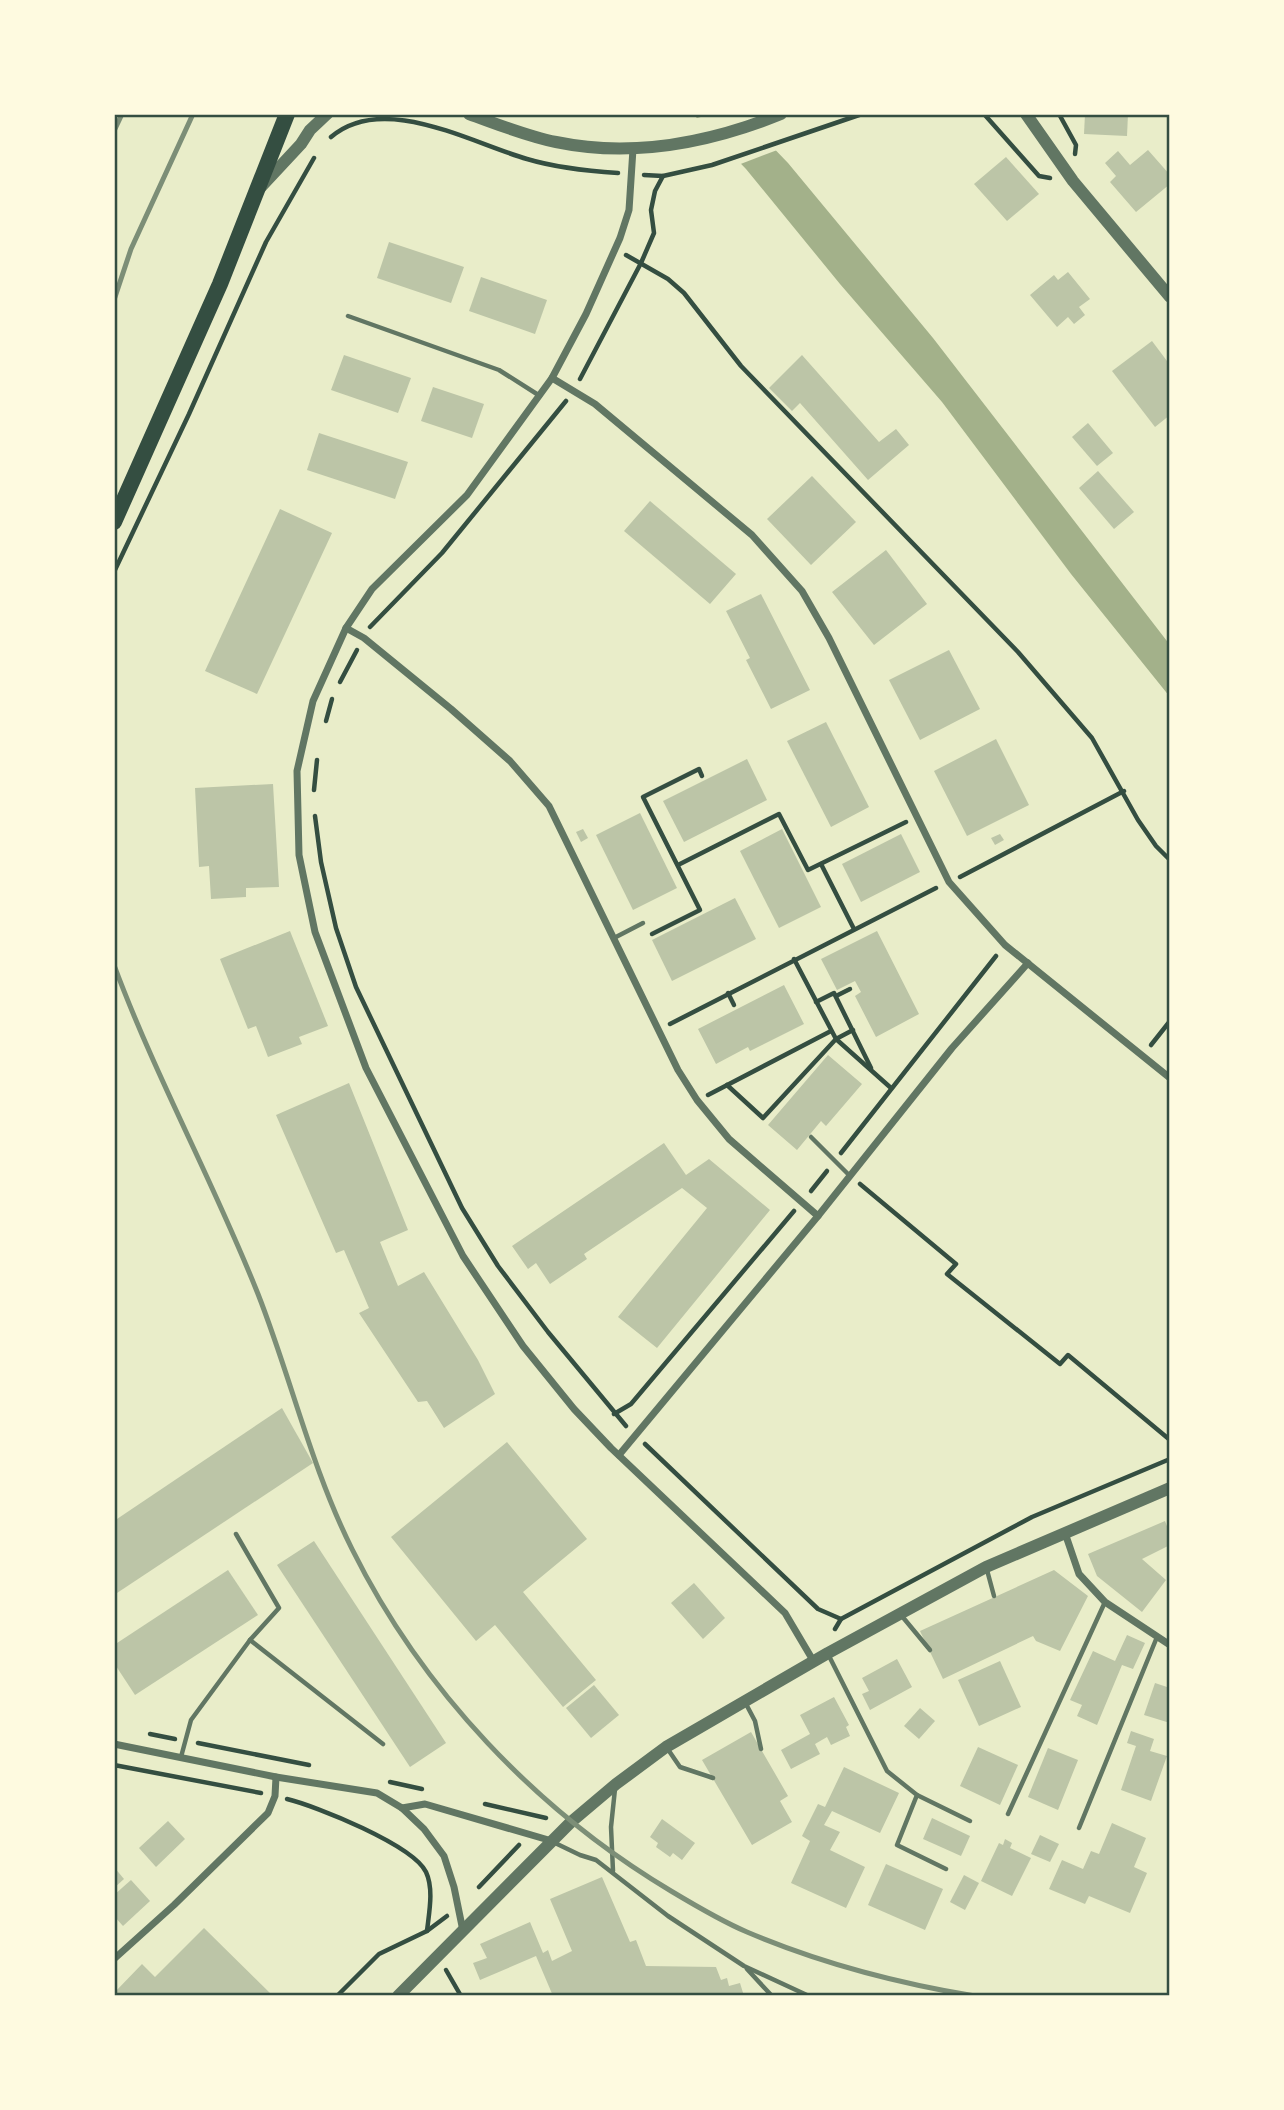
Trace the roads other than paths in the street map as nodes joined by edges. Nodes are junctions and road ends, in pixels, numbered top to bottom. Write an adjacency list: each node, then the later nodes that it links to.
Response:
1 (287, 114): 7 (main road)
2 (327, 114): 7 (street)
3 (469, 114): 6 (street)
4 (1026, 114): 8 (street)
5 (778, 115): 6 (street)
6 (634, 149): 10 (street)
7 (255, 194): 12 (main road)
8 (1170, 297)
9 (348, 316): 11 (lane)
10 (552, 378): 11 (street); 16 (street)
11 (540, 396): 13 (street)
12 (114, 522)
13 (346, 628): 15 (street); 21 (street)
14 (643, 923): 15 (lane)
15 (614, 938): 20 (street)
16 (1028, 963): 17 (street); 19 (street)
17 (1170, 1078)
18 (811, 1137): 19 (lane)
19 (849, 1175): 20 (street)
20 (818, 1216): 21 (street)
21 (619, 1455): 34 (street)
22 (1170, 1488): 23 (street)
23 (1065, 1532): 25 (street); 27 (street)
24 (236, 1534): 30 (lane)
25 (986, 1567): 26 (lane); 28 (street)
26 (994, 1596)
27 (1105, 1602): 29 (street); 46 (lane)
28 (900, 1614): 32 (lane); 33 (street)
29 (1157, 1637): 31 (street); 48 (lane)
30 (250, 1640): 37 (lane); 40 (lane)
31 (1170, 1645)
32 (930, 1650)
33 (828, 1653): 34 (street); 44 (lane)
34 (814, 1662): 35 (street)
35 (745, 1701): 38 (street); 39 (lane)
36 (114, 1744): 40 (street)
37 (383, 1744)
38 (666, 1747): 42 (lane); 43 (street)
39 (761, 1749)
40 (181, 1757): 41 (street)
41 (276, 1777): 45 (street); 53 (street)
42 (713, 1778)
43 (616, 1784): 49 (street); 51 (lane)
44 (917, 1795): 47 (lane); 50 (lane)
45 (402, 1808): 49 (street); 52 (street)
46 (1008, 1814)
47 (970, 1821)
48 (1079, 1828)
49 (552, 1841): 51 (lane); 52 (street)
50 (946, 1868)
51 (613, 1872): 54 (lane)
52 (463, 1932): 55 (street)
53 (114, 1959)
54 (744, 1966): 56 (lane); 57 (lane)
55 (398, 1996)
56 (772, 1996)
57 (809, 1996)

